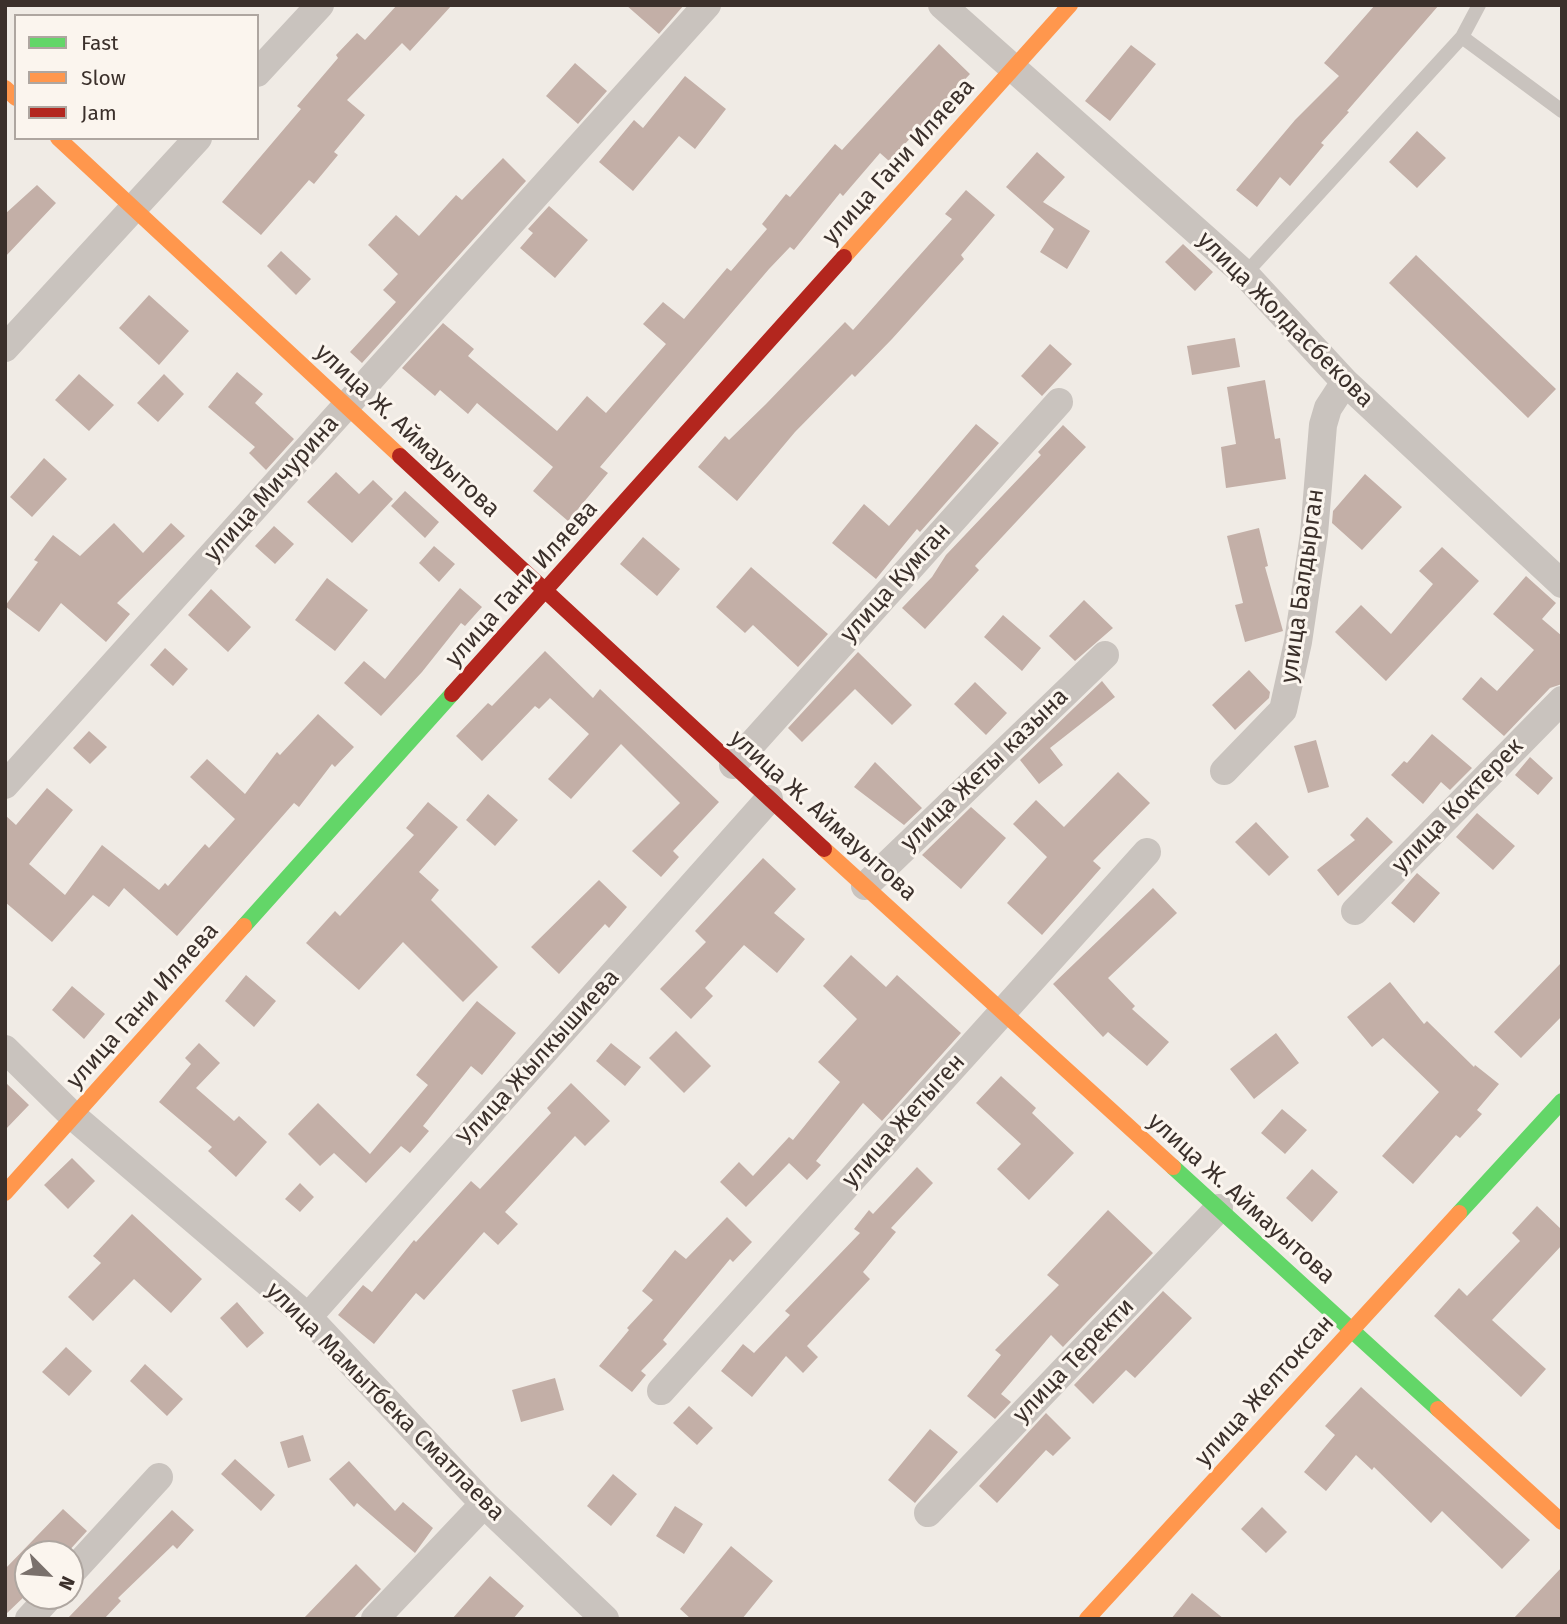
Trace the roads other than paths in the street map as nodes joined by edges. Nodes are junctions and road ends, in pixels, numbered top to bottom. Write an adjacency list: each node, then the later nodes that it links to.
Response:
1 (320, 5): 8 (street)
2 (707, 5): 17 (street, улица Мичурина)
3 (942, 5): 7 (street, улица Жолдасбекова)
4 (1070, 5): 7 (street, улица Гани Иляева)
5 (1479, 5): 6 (lane)
6 (1462, 37): 9 (lane); 13 (lane)
7 (1012, 69): 13 (street, улица Жолдасбекова); 19 (street, улица Гани Иляева)
8 (259, 71)
9 (1560, 108)
10 (60, 140): 12 (street, улица Ж. Аймауытова)
11 (196, 140): 12 (street)
12 (132, 209): 14 (street); 17 (street, улица Ж. Аймауытова)
13 (1245, 275): 15 (street, улица Жолдасбекова)
14 (5, 348)
15 (1345, 382): 18 (street, улица Жолдасбекова); 23 (street, улица Балдырган)
16 (1059, 402): 22 (street, улица Кумган)
17 (347, 406): 19 (street, улица Ж. Аймауытова); 24 (street, улица Мичурина)
18 (1562, 584)
19 (547, 591): 22 (street, улица Ж. Аймауытова); 32 (street, улица Гани Иляева)
20 (1105, 655): 27 (street, улица Жеты казына)
21 (1562, 700): 28 (street, улица Коктерек)
22 (733, 765): 25 (street, улица Ж. Аймауытова)
23 (1224, 771)
24 (5, 785)
25 (769, 799): 27 (street, улица Ж. Аймауытова); 35 (street, Улица Жылкышиева)
26 (1147, 852): 29 (street, улица Жетыген)
27 (865, 886): 29 (street, улица Ж. Аймауытова)
28 (1355, 911)
29 (1003, 1012): 34 (street, улица Ж. Аймауытова); 37 (street, улица Жетыген)
30 (5, 1049): 32 (street, улица Мамытбека Сматлаева)
31 (1562, 1101): 36 (street, улица Желтоксан)
32 (74, 1117): 33 (street, улица Гани Иляева); 35 (street, улица Мамытбека Сматлаева)
33 (5, 1193)
34 (1219, 1209): 36 (street, улица Ж. Аймауытова); 40 (street, улица Теректи)
35 (309, 1317): 39 (street, улица Мамытбека Сматлаева)
36 (1352, 1330): 41 (street, улица Ж. Аймауытова); 43 (street, улица Желтоксан)
37 (661, 1391)
38 (159, 1478): 42 (street)
39 (484, 1504): 44 (street); 45 (street, улица Мамытбека Сматлаева)
40 (928, 1513)
41 (1562, 1522)
42 (84, 1559)
43 (1102, 1614)
44 (376, 1619)
45 (605, 1619)

